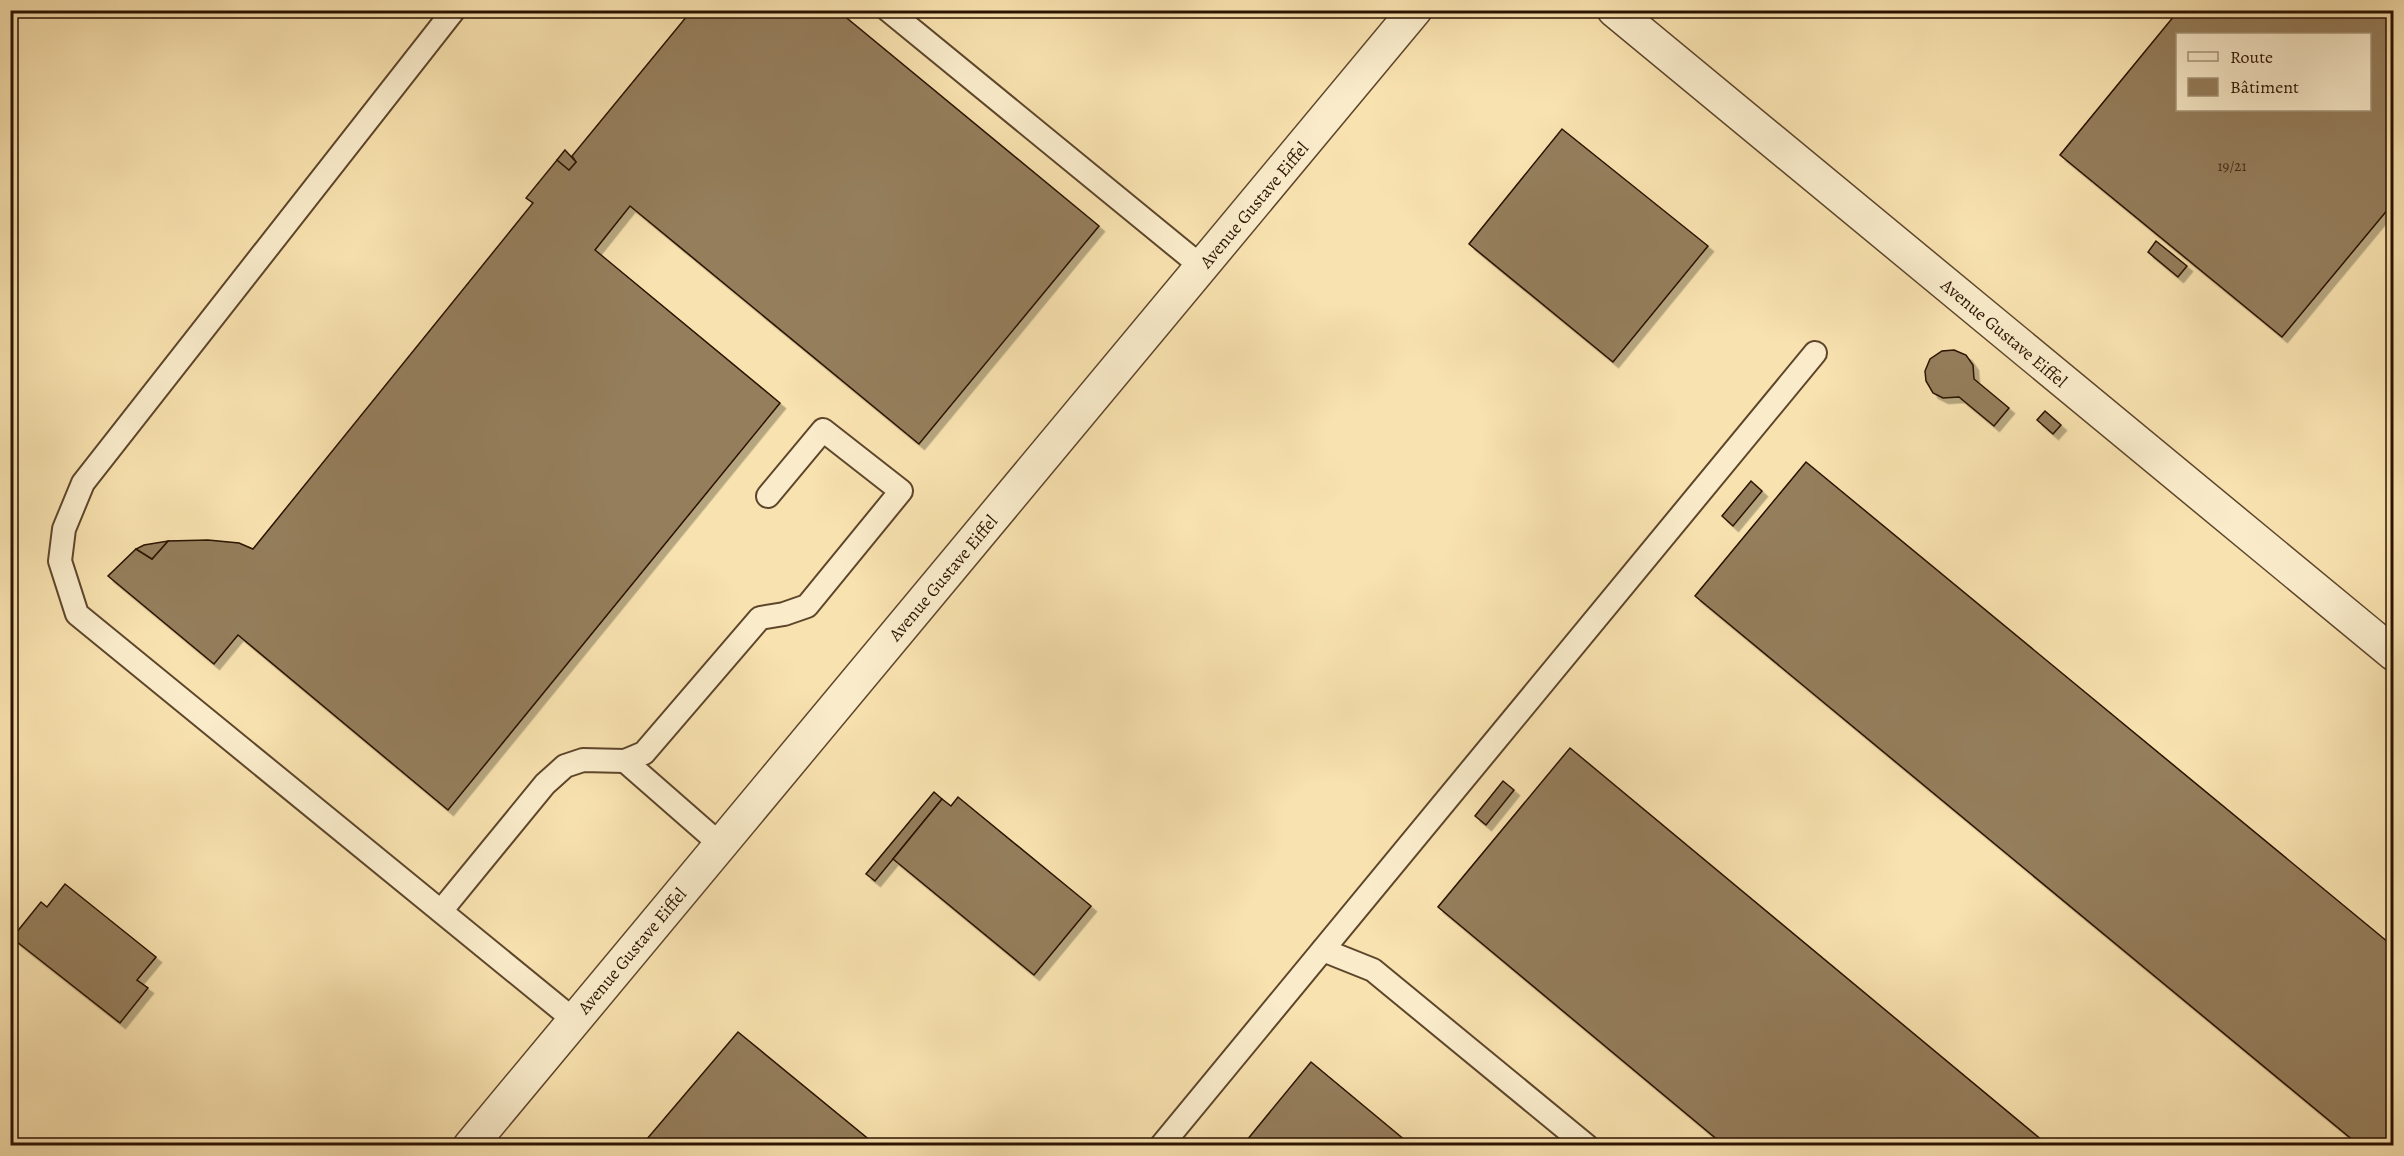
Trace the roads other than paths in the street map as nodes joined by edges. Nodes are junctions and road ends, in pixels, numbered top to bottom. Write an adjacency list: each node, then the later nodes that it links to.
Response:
1 (454, 10): 11 (lane)
2 (888, 10): 5 (lane)
3 (1415, 10): 5 (street, Avenue Gustave Eiffel)
4 (1614, 10): 8 (street, Avenue Gustave Eiffel)
5 (1202, 267): 10 (street, Avenue Gustave Eiffel)
6 (1815, 353): 12 (lane)
7 (768, 496): 9 (lane)
8 (2394, 654)
9 (625, 761): 10 (lane); 11 (lane)
10 (721, 844): 13 (street, Avenue Gustave Eiffel)
11 (441, 911): 13 (lane)
12 (1323, 950): 15 (lane); 16 (lane)
13 (574, 1020): 14 (street, Avenue Gustave Eiffel)
14 (470, 1146)
15 (1161, 1146)
16 (1587, 1146)

